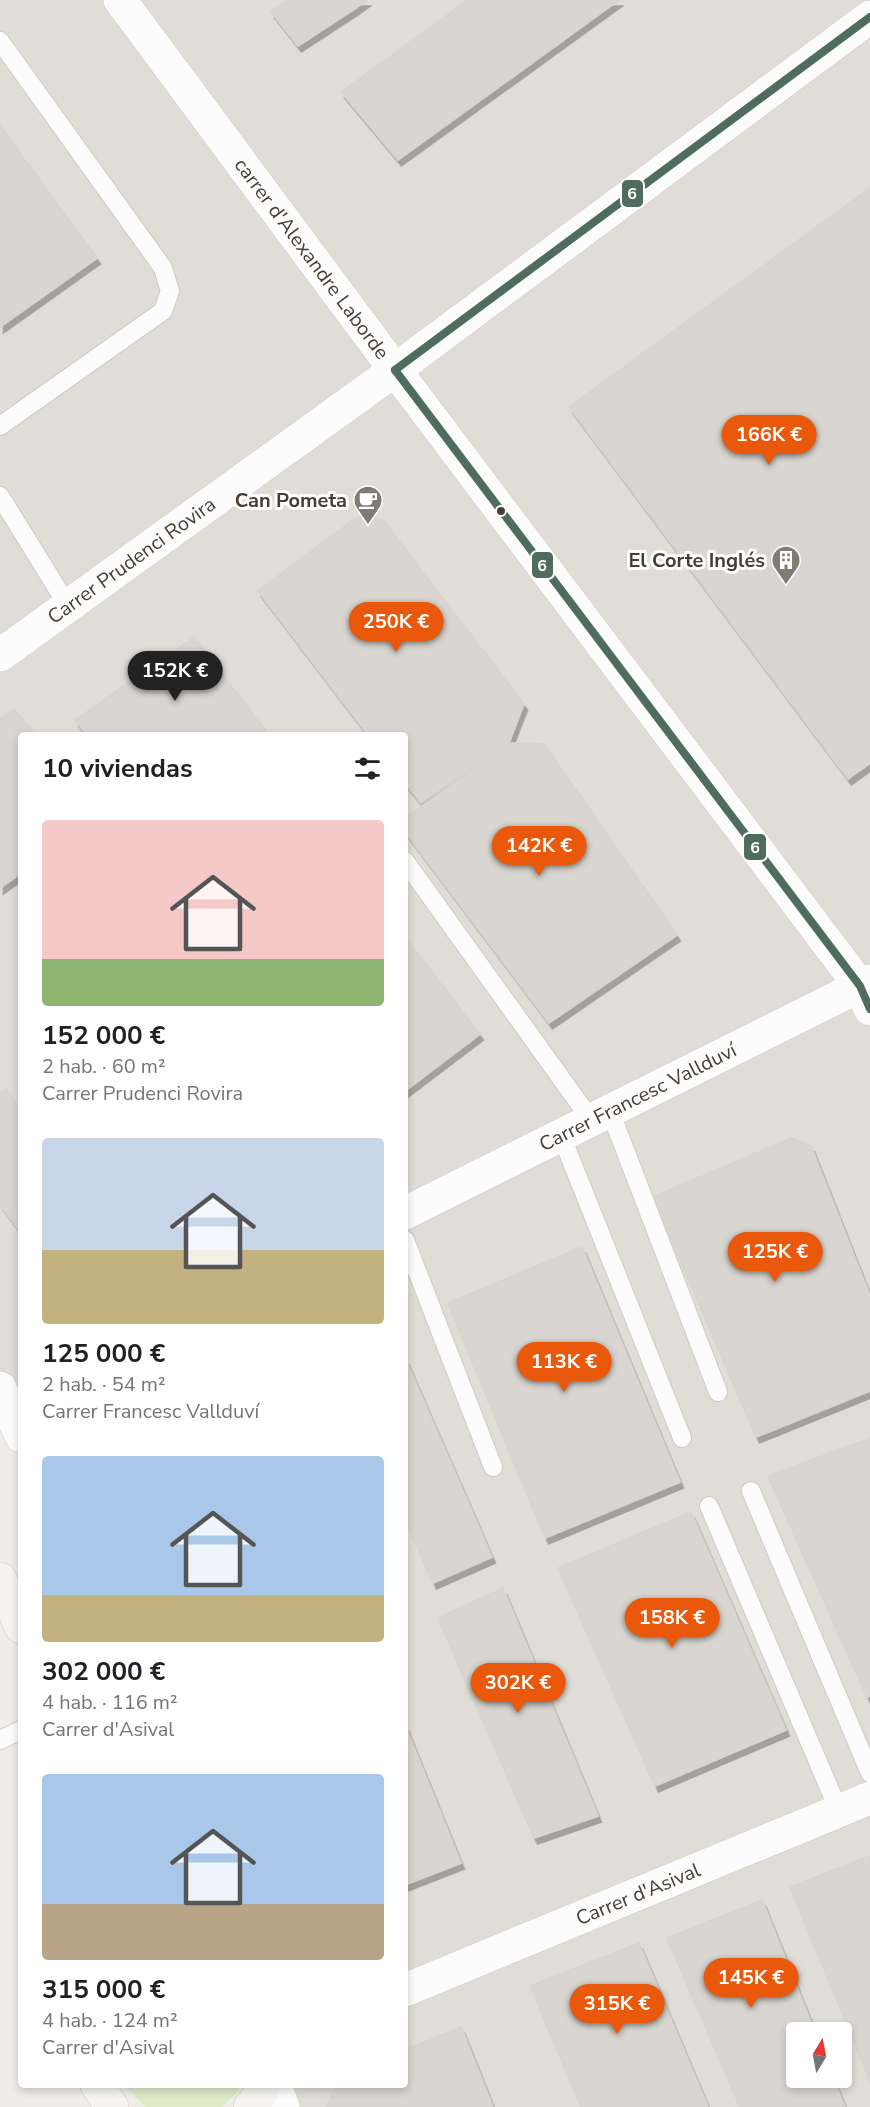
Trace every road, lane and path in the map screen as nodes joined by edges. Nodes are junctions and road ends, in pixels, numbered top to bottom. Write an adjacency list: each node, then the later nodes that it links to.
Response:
1 (120, 0): 4 (street, carrer d'Alexandre Laborde)
2 (870, 17): 4 (street, Carrer Prudenci Rovira)
3 (0, 41): 5 (lane)
4 (395, 370): 7 (street, Carrer Prudenci Rovira); 10 (street, carrer d'Alexandre Laborde)
5 (0, 426)
6 (0, 496): 7 (lane)
7 (68, 606): 8 (street, Carrer Prudenci Rovira)
8 (0, 655)
9 (408, 865): 11 (lane)
10 (867, 992): 11 (street, Carrer Francesc Vallduví)
11 (600, 1116): 12 (street, Carrer Francesc Vallduví); 15 (lane)
12 (561, 1135): 13 (street, Carrer Francesc Vallduví); 16 (lane)
13 (408, 1212)
14 (408, 1248): 17 (lane)
15 (718, 1392)
16 (682, 1438)
17 (493, 1467)
18 (751, 1491): 24 (lane)
19 (709, 1506): 26 (lane)
20 (0, 1580): 21 (street)
21 (18, 1621)
22 (18, 1731): 23 (lane)
23 (0, 1740)
24 (870, 1773)
25 (870, 1798): 26 (street, Carrer d'Asival)
26 (839, 1811): 27 (street, Carrer d'Asival)
27 (408, 1989)
28 (99, 2088): 29 (street)
29 (112, 2107)

